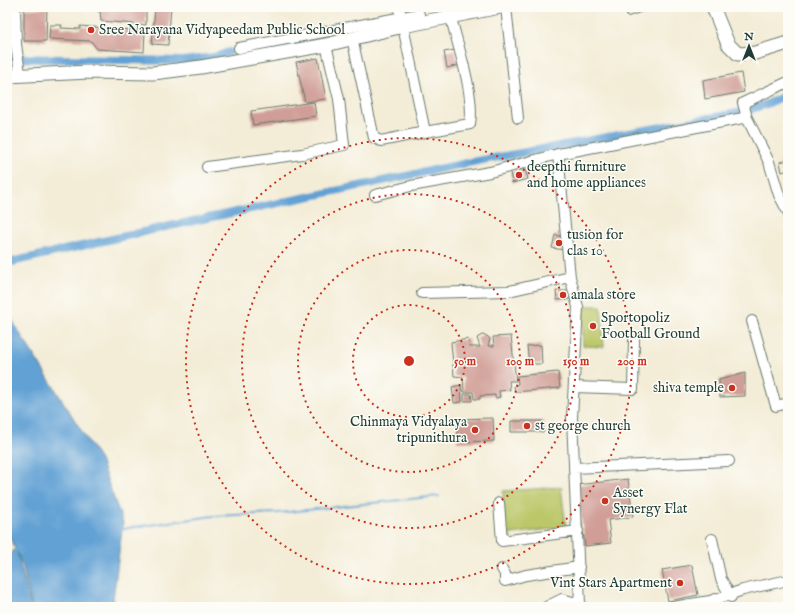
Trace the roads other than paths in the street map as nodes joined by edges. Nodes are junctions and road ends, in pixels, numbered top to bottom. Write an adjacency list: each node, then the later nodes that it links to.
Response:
1 (16, 7): 12 (street)
2 (500, 7): 7 (main road)
3 (506, 7): 16 (street)
4 (713, 7): 9 (main road)
5 (419, 14): 6 (street)
6 (401, 17): 7 (main road); 8 (main road); 17 (street)
7 (451, 18): 17 (street)
8 (346, 36): 10 (main road); 11 (street); 17 (street)
9 (788, 43)
10 (326, 45): 12 (main road); 19 (street)
11 (240, 48)
12 (20, 69): 13 (main road)
13 (7, 76)
14 (788, 82): 15 (street)
15 (746, 113): 18 (street); 21 (street)
16 (518, 118)
17 (425, 132)
18 (558, 154): 20 (street); 22 (street)
19 (207, 167)
20 (375, 195)
21 (788, 212)
22 (570, 277): 23 (street); 26 (street)
23 (422, 293)
24 (752, 321): 27 (street)
25 (634, 340): 26 (street)
26 (574, 388): 29 (street)
27 (788, 403)
28 (729, 461): 29 (street)
29 (574, 468): 31 (street)
30 (499, 503): 31 (street)
31 (578, 531): 33 (street)
32 (712, 539): 36 (street)
33 (579, 567): 34 (street); 37 (street)
34 (502, 569)
35 (788, 580): 36 (street)
36 (730, 596): 39 (street)
37 (582, 606): 38 (street)
38 (546, 607)
39 (673, 607)

